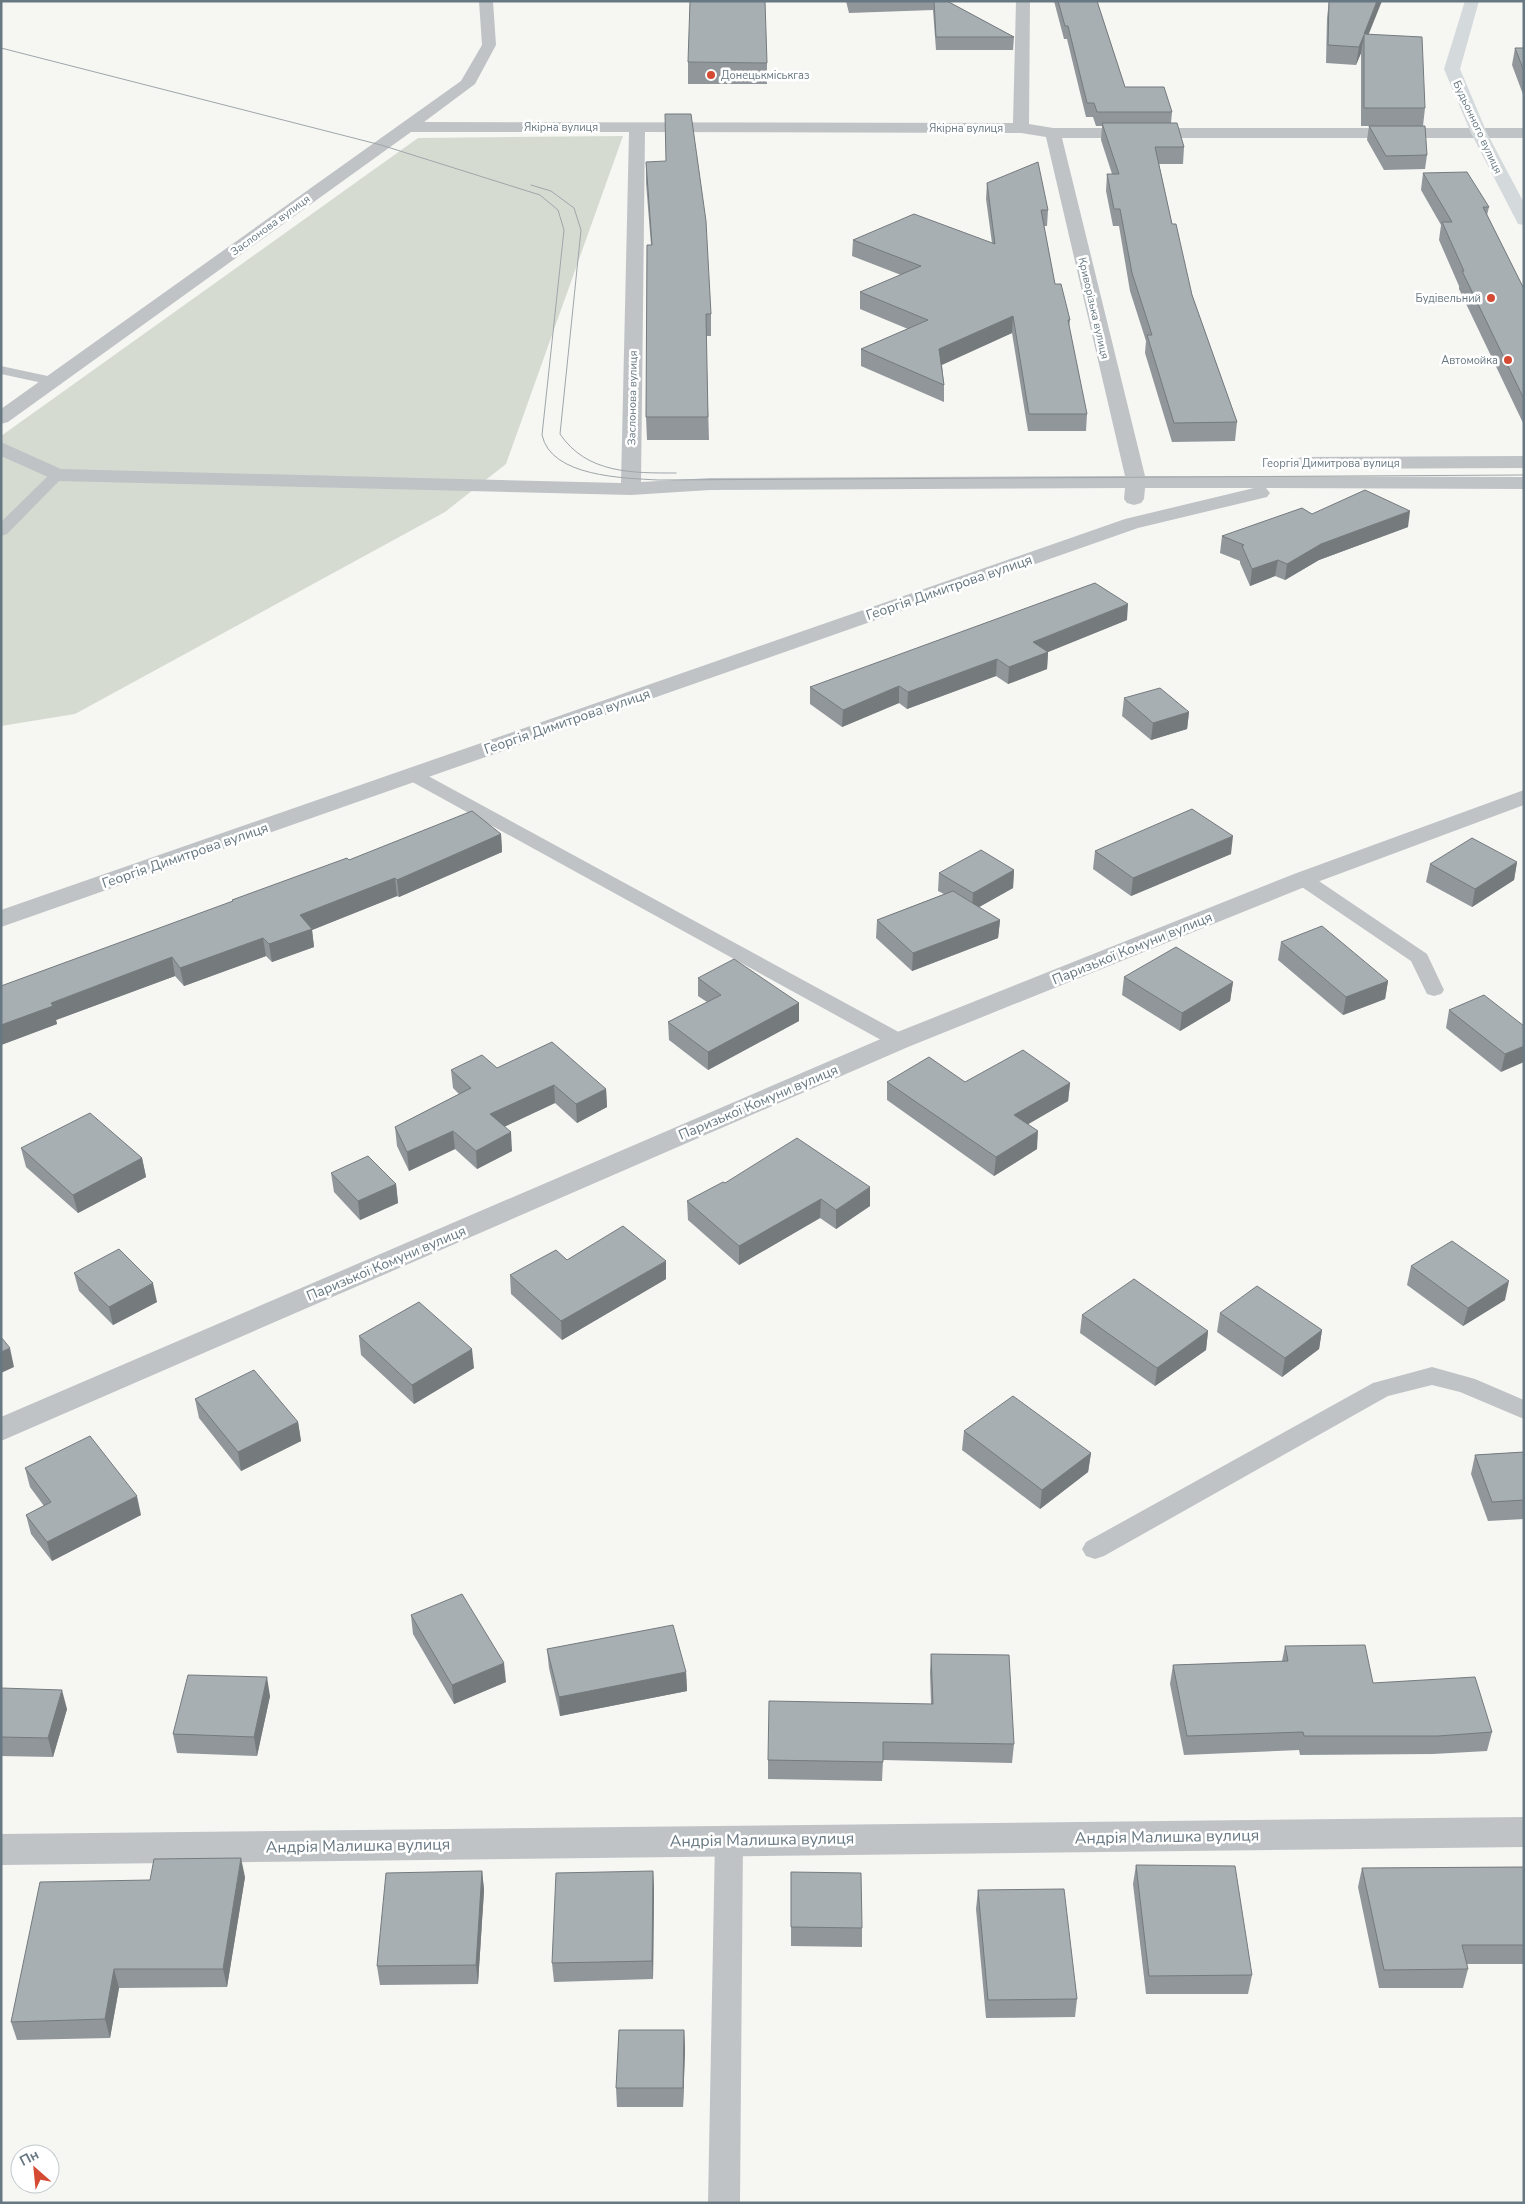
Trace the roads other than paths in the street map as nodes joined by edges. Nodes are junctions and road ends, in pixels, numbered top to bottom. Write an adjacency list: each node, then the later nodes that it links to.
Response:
1 (486, 1): 4 (street, Заслонова вулиця)
2 (1023, 1): 6 (street)
3 (1472, 1): 8 (main road, Будьонного вулиця)
4 (407, 127): 5 (street, Якірна вулиця); 12 (street, Заслонова вулиця)
5 (636, 127): 6 (street, Якірна вулиця); 22 (street, Заслонова вулиця)
6 (1021, 128): 7 (street, Якірна вулиця)
7 (1053, 133): 8 (street, Якірна вулиця); 18 (street, Криворізька вулиця)
8 (1479, 133): 9 (street, Якірна вулиця); 10 (main road, Будьонного вулиця)
9 (1524, 133)
10 (1524, 220)
11 (1, 370): 12 (lane)
12 (52, 381): 13 (street, Заслонова вулиця)
13 (1, 418)
14 (1, 448): 19 (street, Георгія Димитрова вулиця)
15 (1524, 462): 17 (street, Георгія Димитрова вулиця)
16 (1180, 463): 18 (street, Георгія Димитрова вулиця)
17 (1288, 463)
18 (1133, 473): 20 (street, Георгія Димитрова вулиця); 22 (street, Георгія Димитрова вулиця); 22 (street, Георгія Димитрова вулиця); 23 (street)
19 (57, 474): 22 (street, Георгія Димитрова вулиця); 24 (lane)
20 (1308, 482): 21 (street, Георгія Димитрова вулиця); 23 (street, Георгія Димитрова вулиця)
21 (1524, 483)
22 (631, 488)
23 (1132, 523): 25 (street, Георгія Димитрова вулиця)
24 (1, 531)
25 (414, 775): 28 (street, Георгія Димитрова вулиця); 30 (lane)
26 (1524, 796): 27 (street, Паризької Комуни вулиця)
27 (1303, 879): 29 (lane); 30 (street, Паризької Комуни вулиця)
28 (1, 919)
29 (1434, 990)
30 (899, 1041): 32 (street, Паризької Комуни вулиця)
31 (1524, 1410): 33 (lane)
32 (1, 1430)
33 (1095, 1549)
34 (1524, 1832): 35 (street, Андрія Малишка вулиця)
35 (729, 1840): 36 (street, Андрія Малишка вулиця); 37 (lane)
36 (1, 1850)
37 (724, 2203)

